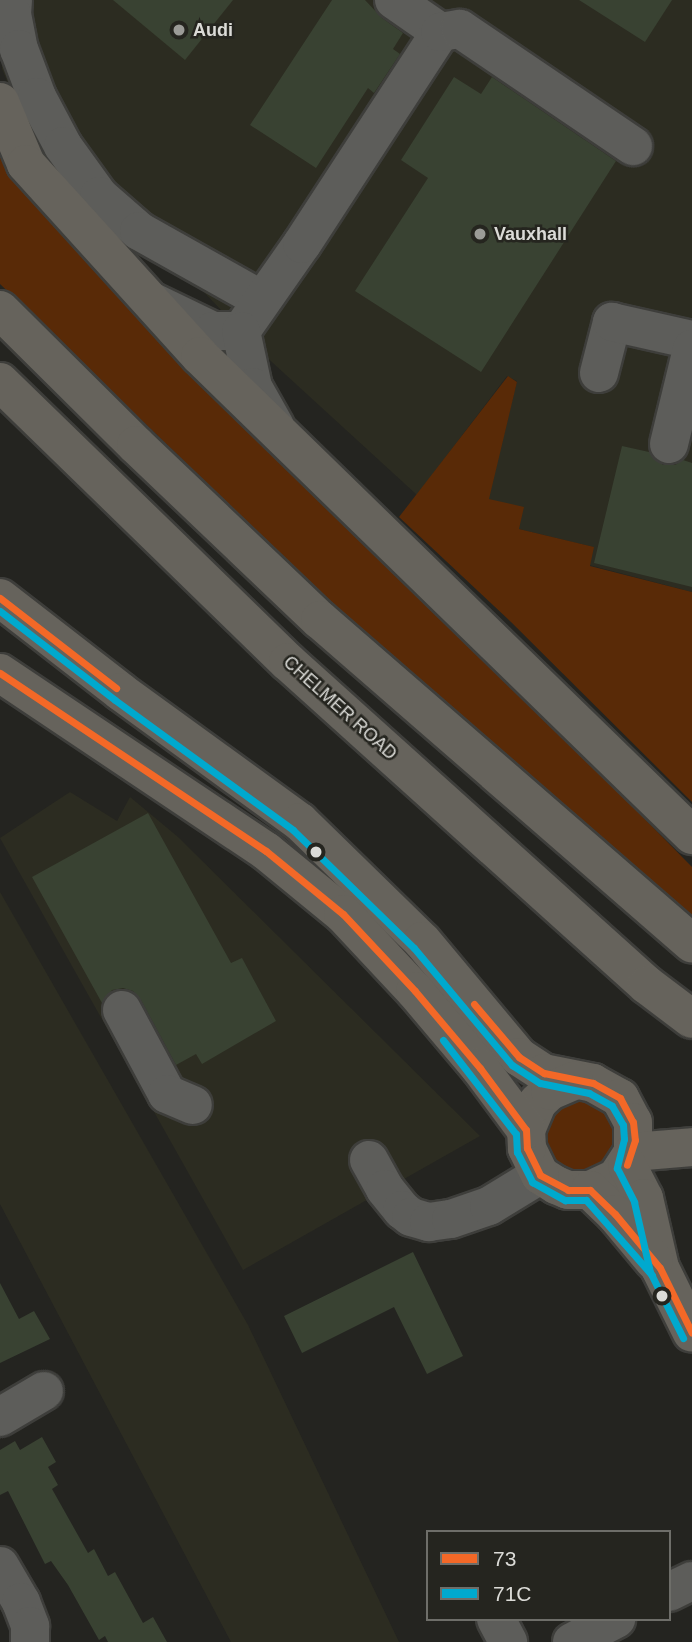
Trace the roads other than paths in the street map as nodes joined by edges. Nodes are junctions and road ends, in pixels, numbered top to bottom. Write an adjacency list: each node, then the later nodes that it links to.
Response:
1 (13, 0): 8 (street)
2 (394, 0): 3 (street)
3 (440, 32): 5 (street); 8 (street)
4 (0, 102): 6 (main road)
5 (633, 146)
6 (151, 301): 8 (street); 13 (main road)
7 (0, 310): 18 (main road)
8 (251, 316): 13 (street)
9 (692, 340): 11 (street)
10 (692, 349): 14 (street)
11 (599, 373)
12 (0, 382): 20 (main road, CHELMER ROAD)
13 (279, 434): 17 (main road)
14 (669, 444)
15 (0, 598): 21 (main road)
16 (0, 673): 23 (main road)
17 (692, 835)
18 (692, 943)
19 (122, 1010): 22 (street)
20 (692, 1020)
21 (574, 1081): 23 (main road); 25 (main road)
22 (193, 1105)
23 (526, 1129): 27 (main road)
24 (692, 1147): 25 (main road)
25 (630, 1158): 28 (main road); 29 (main road)
26 (369, 1160): 27 (street)
27 (540, 1175): 28 (main road)
28 (590, 1190): 29 (main road)
29 (660, 1268): 30 (main road)
30 (692, 1333)
31 (44, 1391): 32 (street)
32 (0, 1417)
33 (0, 1566): 38 (street)
34 (692, 1581): 35 (street)
35 (671, 1591)
36 (497, 1621): 39 (street)
37 (613, 1621): 40 (street)
38 (30, 1642)
39 (508, 1642)
40 (572, 1642)

